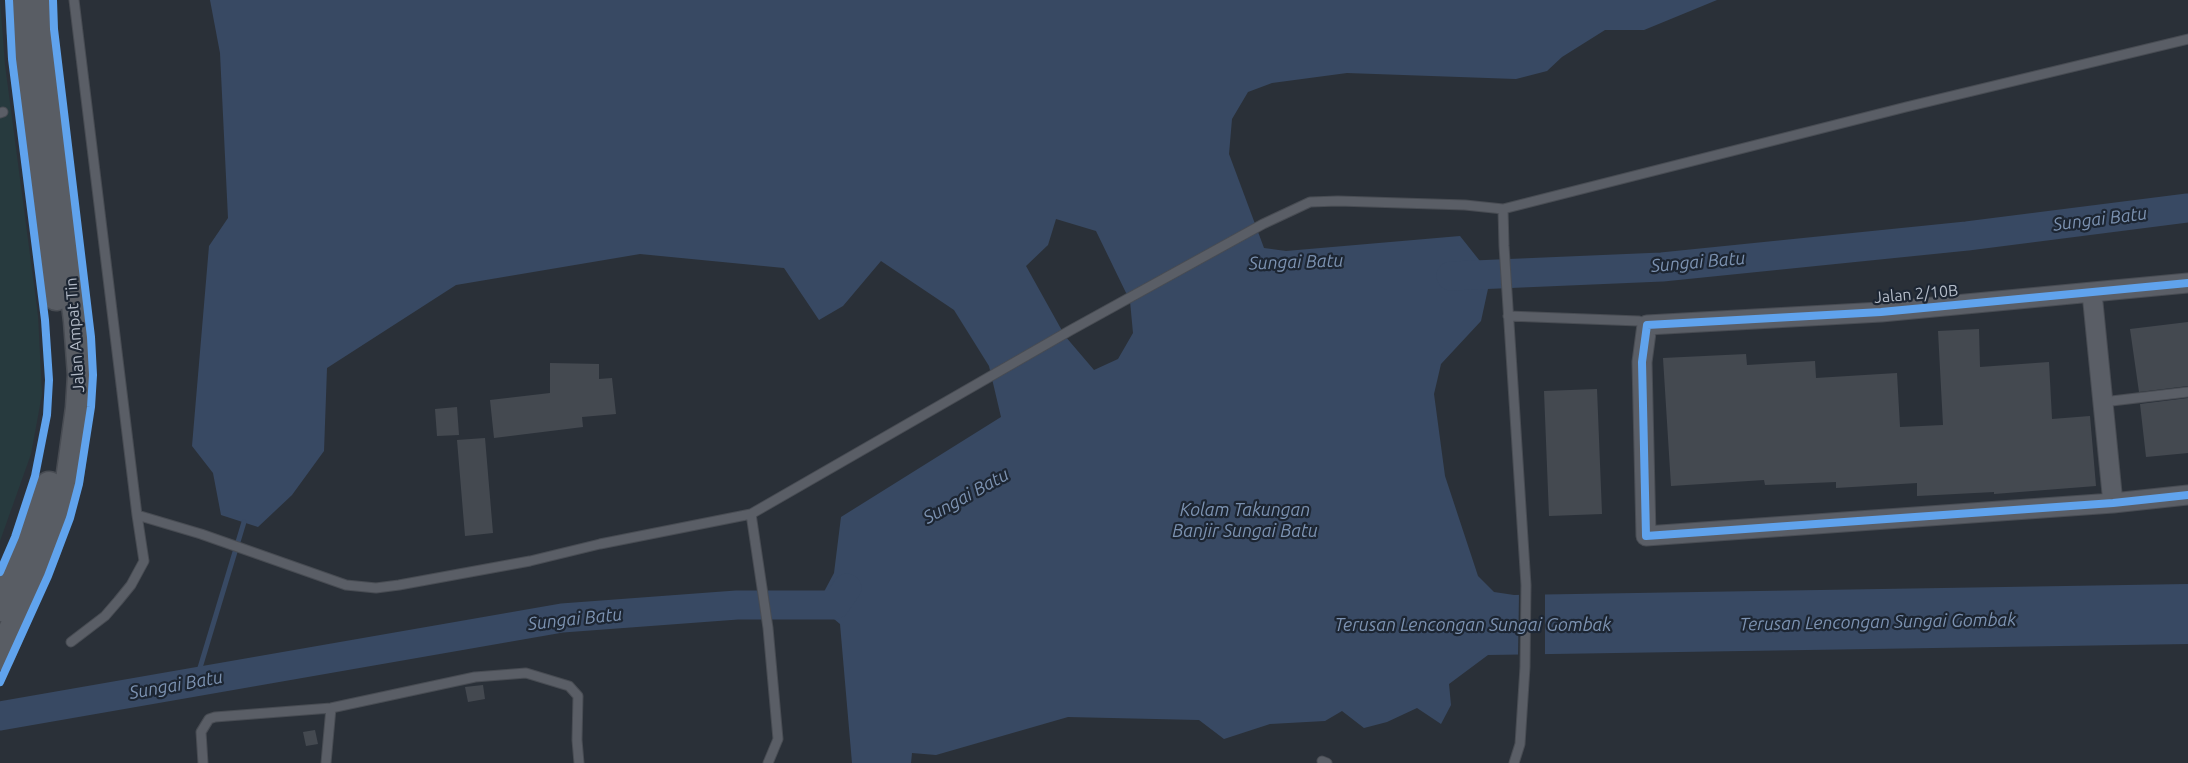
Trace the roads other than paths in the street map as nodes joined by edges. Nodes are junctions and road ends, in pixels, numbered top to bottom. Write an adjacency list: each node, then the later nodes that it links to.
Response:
1 (21, 0): 12 (street, Jalan Ampat Tin)
2 (41, 0): 12 (street, Jalan Ampat Tin)
3 (74, 0): 16 (lane)
4 (2188, 39): 5 (lane)
5 (1503, 209): 8 (lane); 15 (lane)
6 (2188, 283): 7 (street, Jalan 2/10B)
7 (2092, 293): 9 (street, Jalan 2/10B); 11 (street)
8 (1508, 316): 9 (lane); 25 (lane)
9 (1647, 324): 14 (street)
10 (2188, 392): 11 (lane)
11 (2103, 402): 14 (street)
12 (60, 479): 17 (street, Jalan Ampat Tin); 19 (street, Jalan Ampat Tin)
13 (2188, 495): 14 (street)
14 (2113, 503)
15 (751, 514): 16 (lane); 24 (lane)
16 (137, 515): 18 (lane)
17 (0, 608)
18 (70, 642)
19 (0, 655)
20 (331, 708): 21 (lane); 22 (lane); 23 (lane)
21 (203, 763)
22 (326, 763)
23 (579, 763)
24 (768, 763)
25 (1514, 763)

